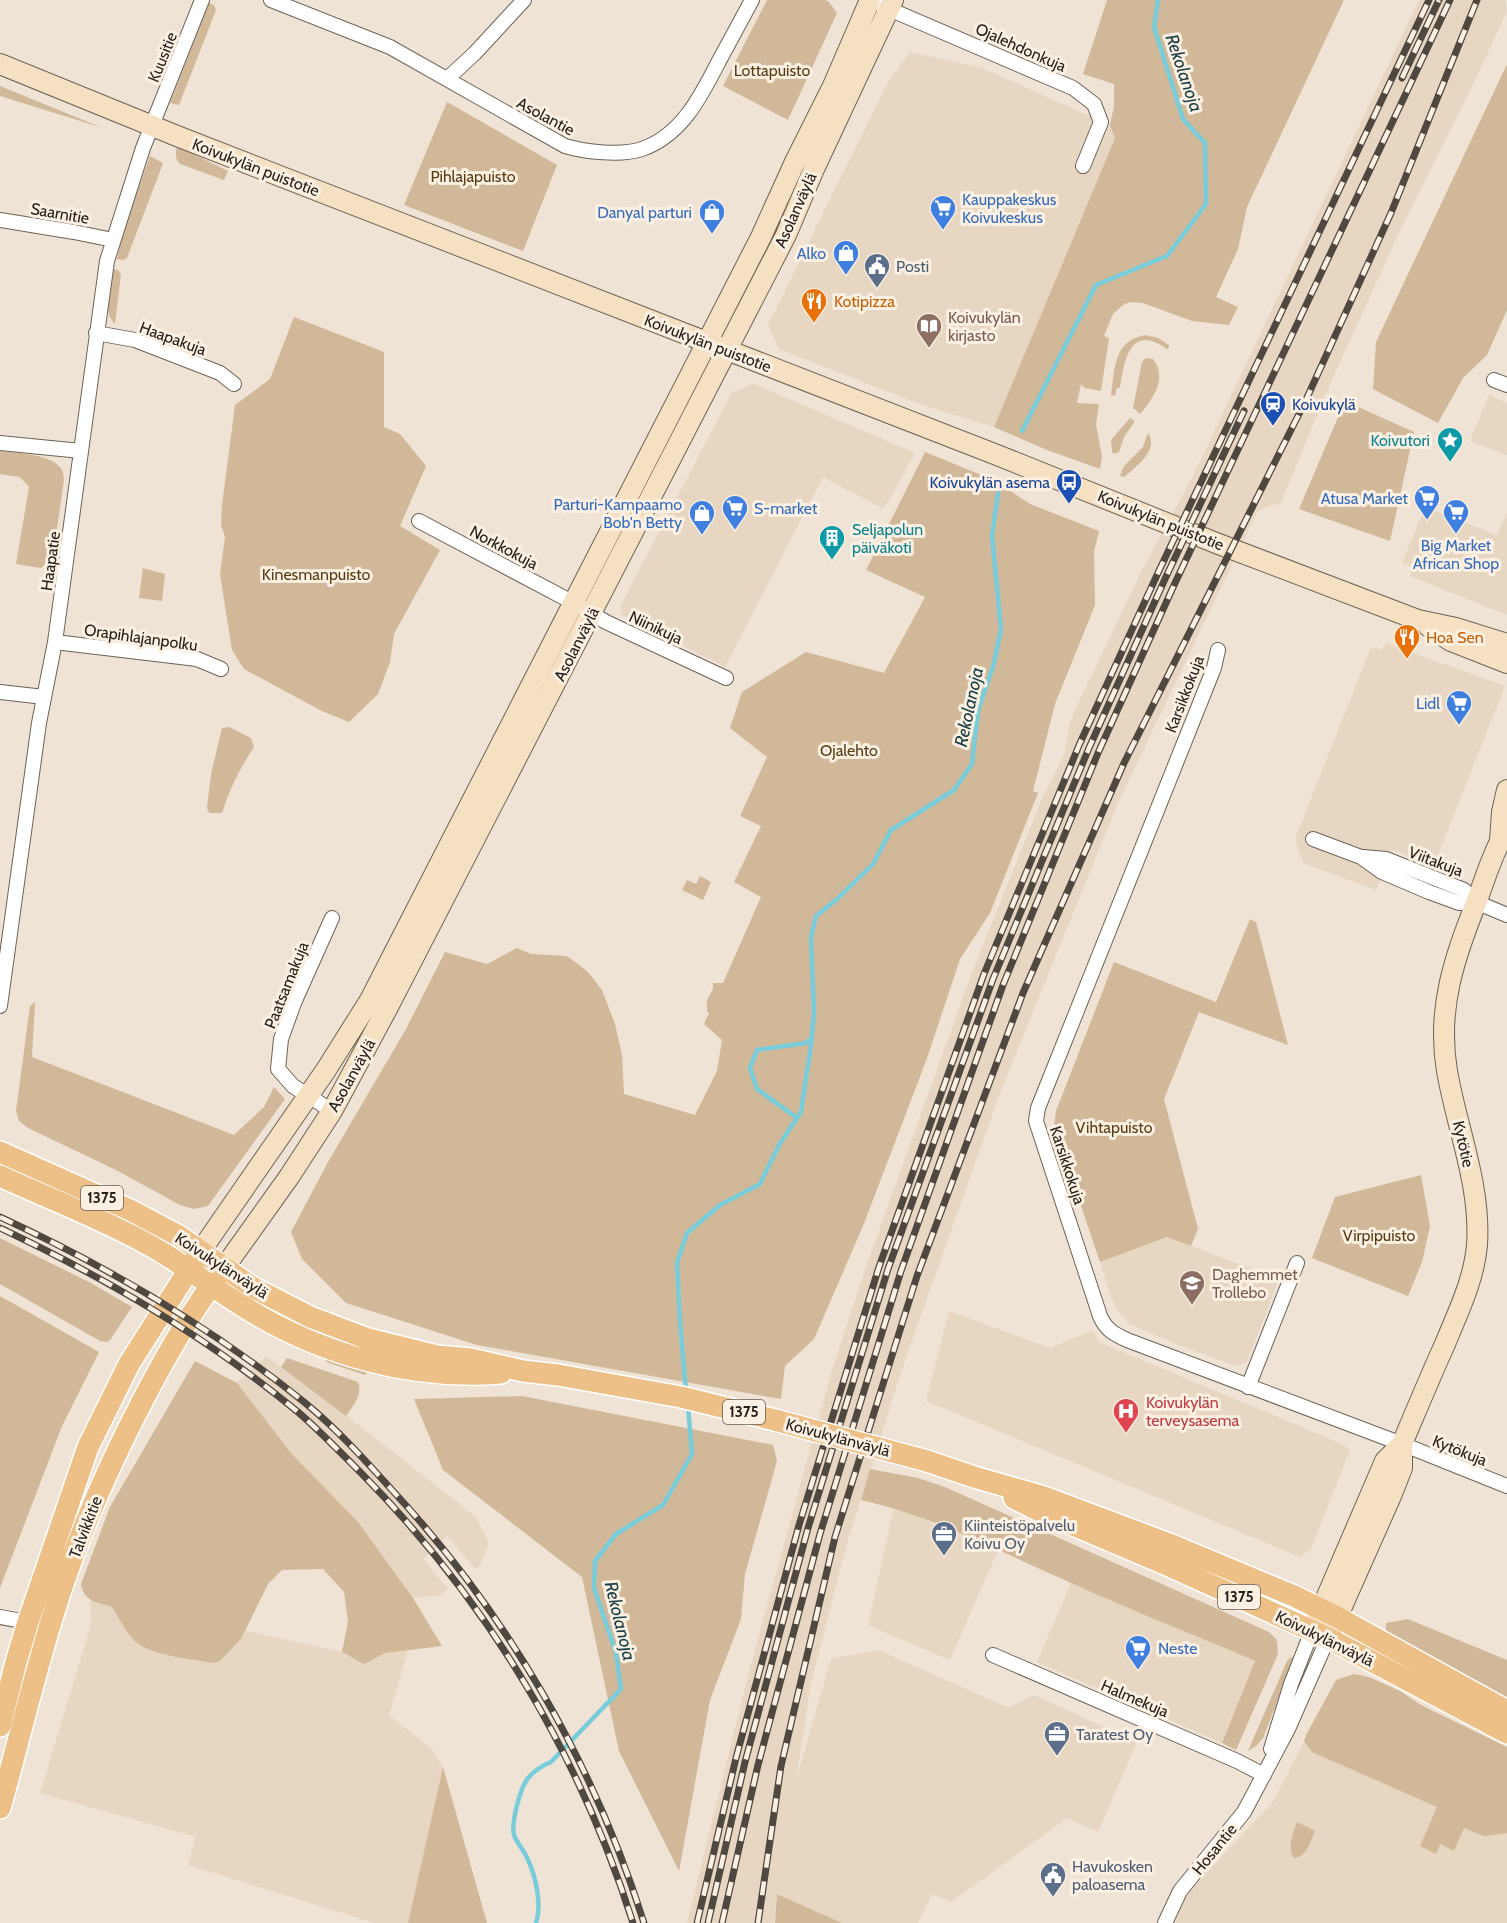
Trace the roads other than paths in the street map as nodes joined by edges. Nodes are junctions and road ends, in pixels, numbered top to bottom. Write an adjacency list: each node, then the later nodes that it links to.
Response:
1 (202, 0): 9 (street, Kuusitie)
2 (271, 0): 8 (street, Asolantie)
3 (524, 0): 8 (street)
4 (752, 0): 8 (street, Asolantie)
5 (870, 0): 6 (street, Ojalehdonkuja); 14 (main road, Asolanväylä)
6 (891, 5): 10 (street, Ojalehdonkuja); 15 (main road, Asolanväylä)
7 (0, 64): 9 (main road, Koivukylän puistotie)
8 (448, 78)
9 (152, 126): 12 (street, Haapatie); 14 (main road, Koivukylän puistotie)
10 (1083, 166)
11 (0, 220): 12 (street, Saarnitie)
12 (113, 240): 13 (street, Haapatie)
13 (96, 333): 16 (street, Haapakuja); 18 (street, Haapatie)
14 (707, 342): 15 (main road, Koivukylän puistotie); 20 (main road, Asolanväylä)
15 (726, 349): 21 (main road, Asolanväylä); 22 (main road, Koivukylän puistotie)
16 (234, 384)
17 (0, 443): 18 (street)
18 (81, 451): 23 (street, Haapatie)
19 (418, 521): 20 (street, Norkkokuja)
20 (574, 603): 21 (street, Niinikuja); 39 (main road, Asolanväylä)
21 (592, 613): 28 (street, Niinikuja); 40 (main road, Asolanväylä)
22 (1418, 620): 24 (main road, Koivukylän puistotie); 26 (main road, Koivukylän puistotie)
23 (55, 642): 27 (street, Orapihlajanpolku); 30 (street, Haapatie)
24 (1507, 644)
25 (1218, 650): 49 (street, Karsikkokuja)
26 (1507, 663)
27 (221, 669)
28 (726, 678)
29 (0, 692): 30 (street)
30 (44, 697): 35 (street, Haapatie)
31 (1507, 790): 32 (main road, Kytötie)
32 (1504, 834): 34 (main road, Kytötie)
33 (1313, 839): 34 (street, Viitakuja)
34 (1476, 902): 36 (street, Viitakuja); 50 (main road, Kytötie)
35 (6, 909): 38 (street, Haapatie)
36 (1507, 915)
37 (332, 918): 39 (street, Paatsamakuja)
38 (0, 1006)
39 (309, 1095): 40 (street, Paatsamakuja); 43 (main road, Asolanväylä)
40 (332, 1111): 45 (main road, Asolanväylä)
41 (0, 1152): 43 (main road, Koivukylänväylä / 1375)
42 (0, 1176): 46 (main road, Koivukylänväylä)
43 (200, 1252): 45 (main road, Koivukylänväylä / 1375); 46 (main road, Talvikkitie)
44 (1298, 1263): 49 (street)
45 (224, 1268): 47 (main road, Talvikkitie); 48 (main road, Koivukylänväylä / 1375)
46 (189, 1270): 47 (main road, Koivukylänväylä); 55 (main road, Talvikkitie)
47 (211, 1285): 48 (main road, Koivukylänväylä); 56 (main road, Talvikkitie)
48 (523, 1371): 51 (main road, Koivukylänväylä / 1375, bridge)
49 (1248, 1387): 50 (street, Karsikkokuja)
50 (1402, 1444): 52 (street, Kytökuja); 53 (main road, Kytötie)
51 (974, 1477): 53 (main road, Koivukylänväylä / 1375); 57 (main road, Koivukylänväylä / 1375)
52 (1507, 1486)
53 (1329, 1613): 57 (main road, Hosantie); 59 (main road, Koivukylänväylä / 1375)
54 (0, 1617): 55 (street)
55 (28, 1622): 56 (street); 60 (main road, Talvikkitie)
56 (50, 1627): 63 (main road, Talvikkitie)
57 (1320, 1634): 61 (main road, Koivukylänväylä / 1375); 62 (street, Hosantie)
58 (993, 1655): 62 (street, Halmekuja)
59 (1507, 1711)
60 (0, 1726)
61 (1507, 1733)
62 (1264, 1775): 64 (street, Hosantie)
63 (0, 1808)
64 (1165, 1923)

